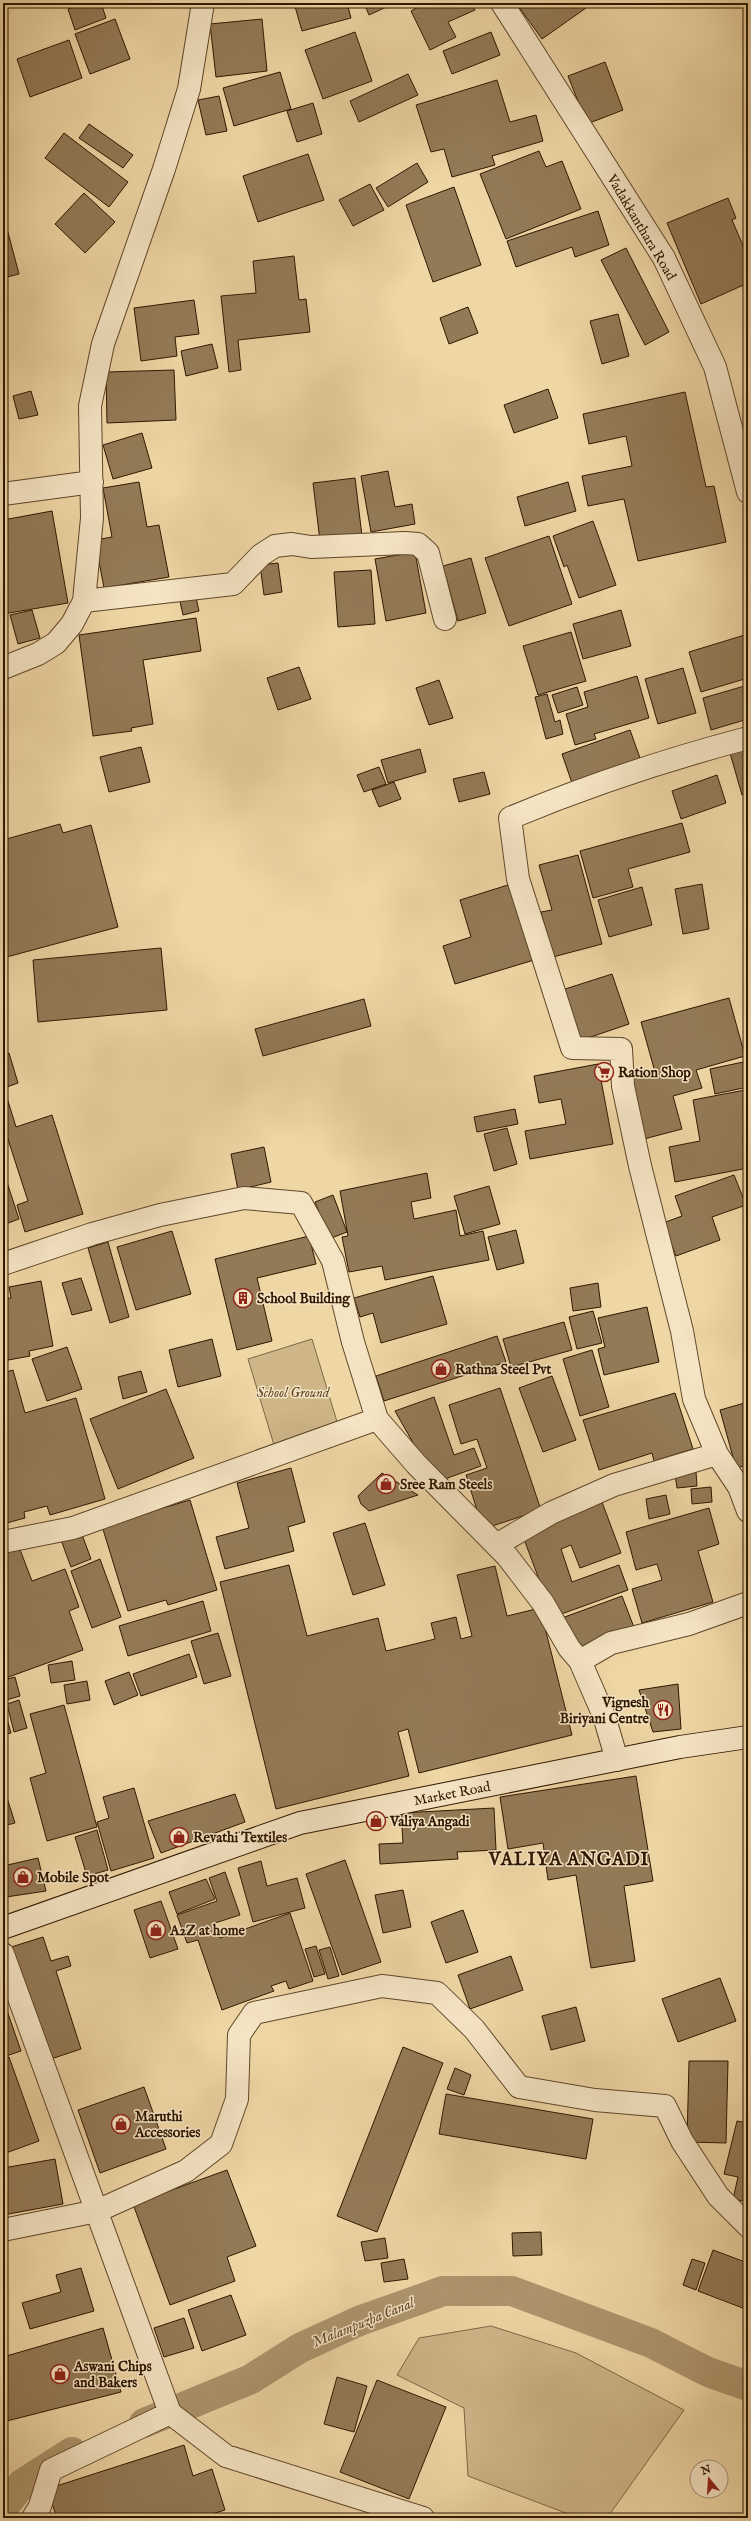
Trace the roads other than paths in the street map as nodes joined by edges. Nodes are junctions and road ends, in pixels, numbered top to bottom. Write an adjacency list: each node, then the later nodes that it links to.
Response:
1 (203, 3): 3 (street)
2 (502, 3): 4 (street, Vadakkanthara Road)
3 (92, 482): 5 (street); 6 (street)
4 (748, 492)
5 (3, 494)
6 (84, 601): 7 (street); 8 (street)
7 (445, 620)
8 (3, 668)
9 (748, 738): 12 (street)
10 (3, 1264): 11 (street)
11 (377, 1419): 15 (street); 16 (street)
12 (717, 1454): 13 (street); 16 (street)
13 (744, 1485): 14 (street)
14 (748, 1511)
15 (3, 1542)
16 (496, 1545): 18 (street)
17 (748, 1603): 18 (street)
18 (580, 1661): 20 (street)
19 (748, 1737): 20 (street, Market Road)
20 (617, 1760): 21 (street, Market Road)
21 (3, 1928)
22 (3, 1954): 23 (street)
23 (97, 2211): 24 (street); 25 (street); 26 (street)
24 (748, 2226)
25 (3, 2230)
26 (170, 2413): 27 (street); 28 (street)
27 (33, 2518)
28 (423, 2518)

